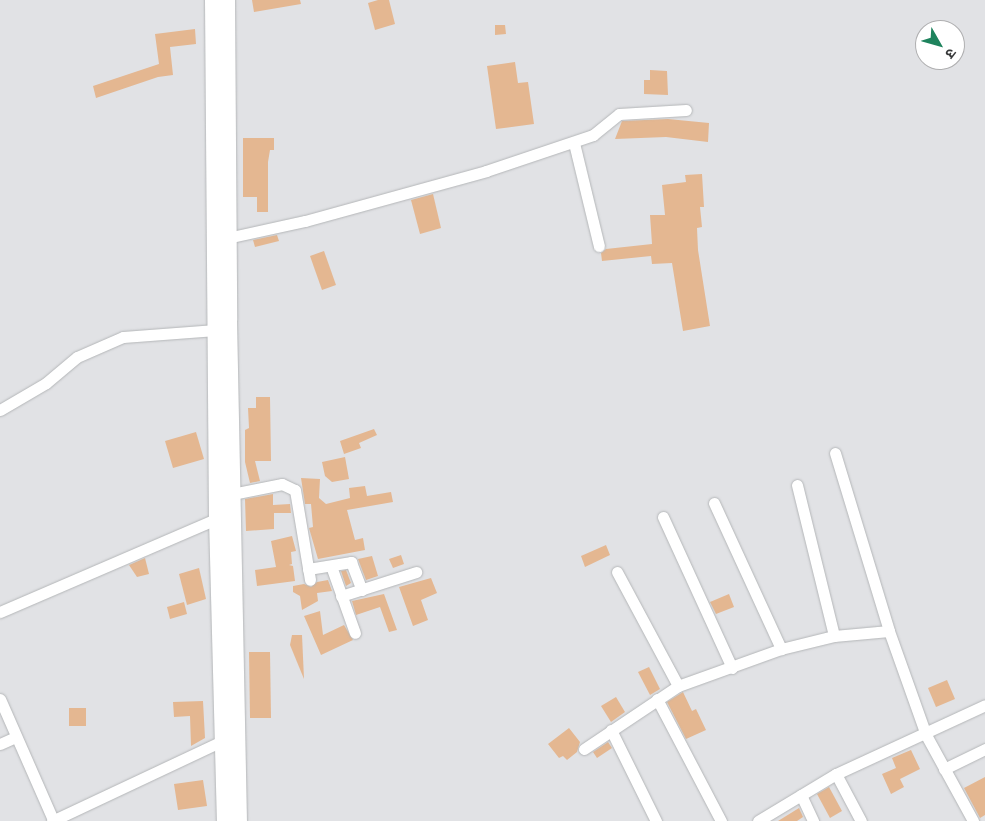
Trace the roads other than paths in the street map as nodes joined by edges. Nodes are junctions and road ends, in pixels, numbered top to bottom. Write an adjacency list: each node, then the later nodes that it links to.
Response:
1 (214, 0): 7 (highway)
2 (226, 0): 5 (highway)
3 (686, 110): 4 (street)
4 (574, 143): 5 (street); 6 (street)
5 (227, 238): 11 (highway)
6 (599, 246)
7 (216, 330): 8 (street); 14 (highway)
8 (0, 410)
9 (835, 453): 21 (street)
10 (797, 484): 23 (street)
11 (232, 494): 15 (street); 42 (highway)
12 (714, 503): 24 (street)
13 (663, 517): 25 (street)
14 (218, 518): 20 (street); 33 (highway)
15 (331, 566): 18 (street); 19 (street)
16 (416, 572): 18 (street)
17 (617, 572): 26 (street)
18 (362, 590): 19 (street)
19 (341, 596): 22 (street)
20 (0, 612)
21 (888, 631): 23 (street); 31 (street)
22 (355, 633)
23 (834, 636): 24 (street)
24 (781, 649): 25 (street)
25 (732, 668): 26 (street)
26 (678, 686): 28 (street)
27 (0, 699): 32 (street)
28 (657, 699): 30 (street); 44 (street)
29 (985, 704): 31 (street)
30 (611, 730): 35 (street); 43 (street)
31 (926, 735): 37 (street); 38 (street)
32 (16, 736): 34 (street); 40 (street)
33 (224, 740): 40 (street); 41 (highway)
34 (0, 744)
35 (584, 749)
36 (985, 749): 37 (street)
37 (944, 768): 48 (street)
38 (836, 774): 39 (street); 47 (street)
39 (801, 795): 45 (street); 46 (street)
40 (53, 821)
41 (226, 821)
42 (238, 821)
43 (656, 821)
44 (721, 821)
45 (758, 821)
46 (813, 821)
47 (861, 821)
48 (972, 821)

